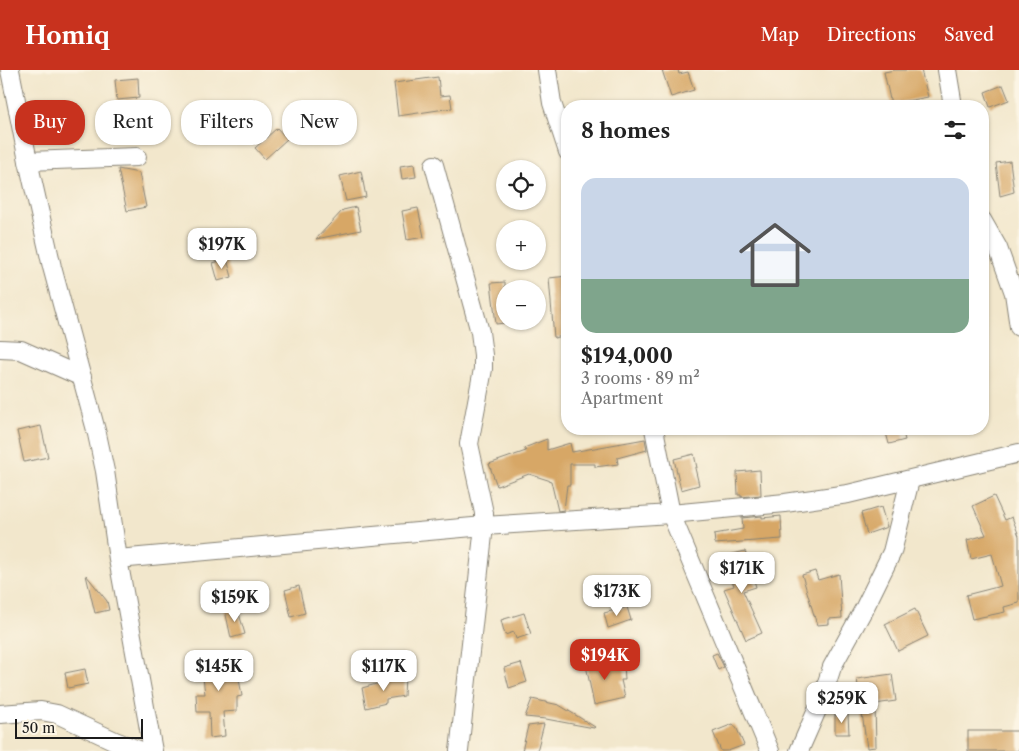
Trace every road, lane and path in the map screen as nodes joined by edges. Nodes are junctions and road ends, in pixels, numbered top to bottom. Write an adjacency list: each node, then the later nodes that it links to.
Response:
1 (10, 70): 7 (street)
2 (547, 70): 5 (street)
3 (947, 70): 4 (street)
4 (953, 100)
5 (561, 130)
6 (137, 157): 7 (street)
7 (28, 161): 12 (street)
8 (434, 165): 17 (street)
9 (989, 232): 10 (street)
10 (1019, 327)
11 (0, 349): 12 (street)
12 (82, 377): 18 (street)
13 (655, 435): 16 (street)
14 (1019, 453): 15 (street)
15 (910, 480): 16 (street); 24 (street)
16 (671, 514): 17 (street); 23 (street)
17 (484, 526): 18 (street); 22 (street)
18 (118, 559): 21 (street)
19 (0, 714): 20 (street)
20 (141, 751)
21 (153, 751)
22 (459, 751)
23 (770, 751)
24 (799, 751)

